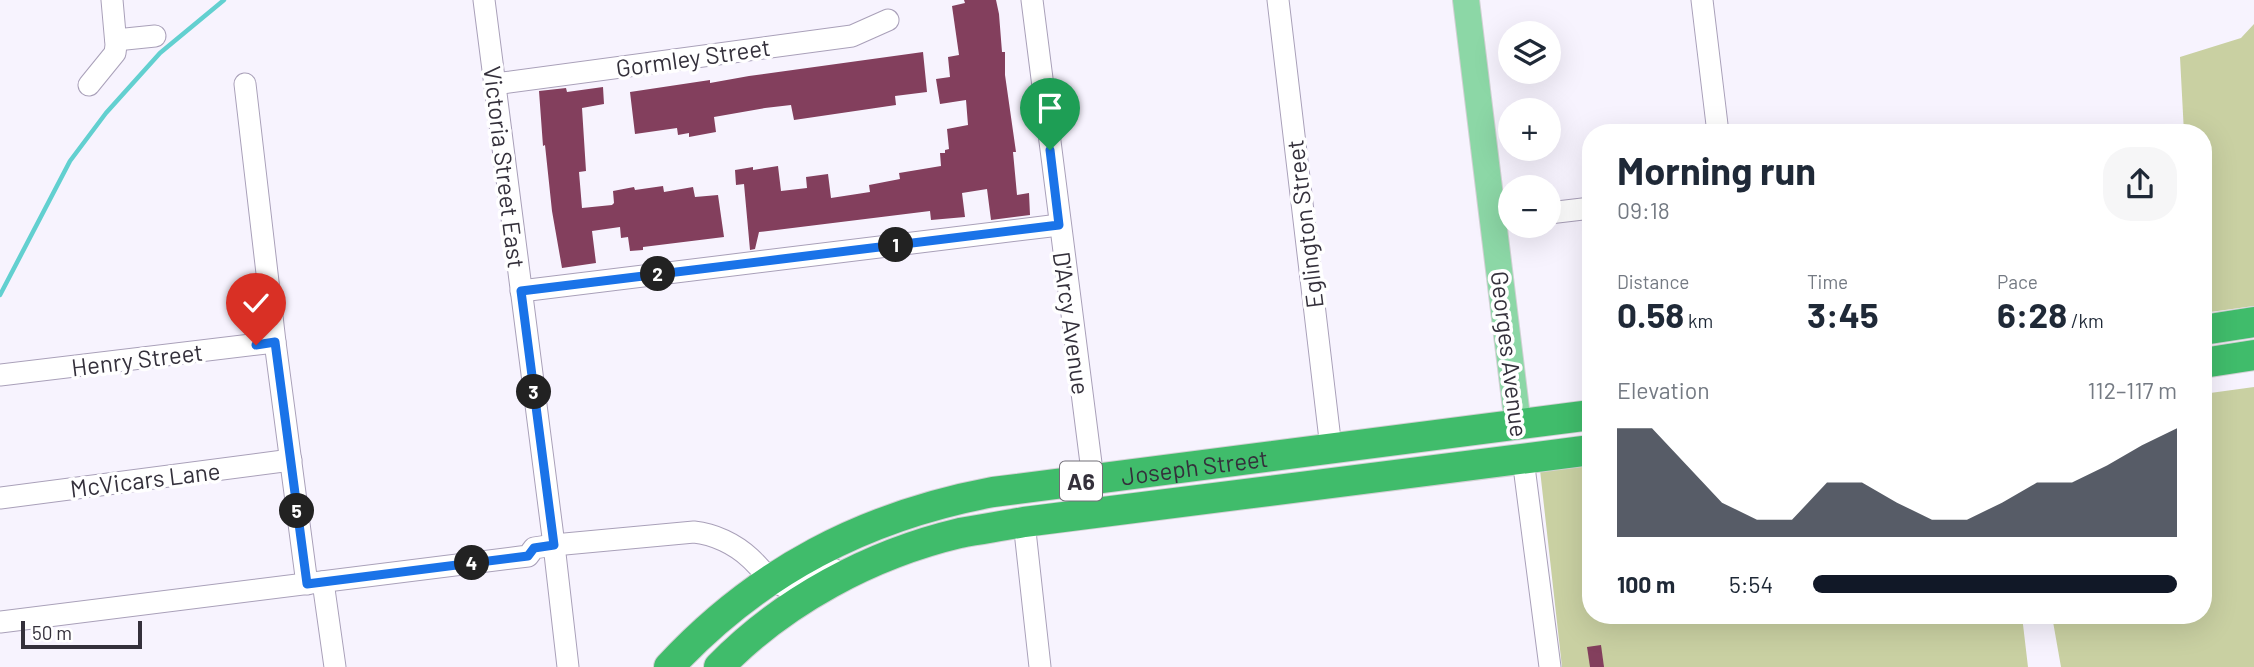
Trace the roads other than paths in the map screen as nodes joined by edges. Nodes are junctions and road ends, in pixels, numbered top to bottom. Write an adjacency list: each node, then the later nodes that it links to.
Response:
1 (112, 0): 9 (street)
2 (484, 0): 11 (street, Victoria Street East)
3 (1032, 0): 17 (street, D'Arcy Avenue)
4 (1278, 0): 28 (street, Eglington Street)
5 (1466, 0): 14 (main road, Georges Avenue)
6 (1702, 0): 13 (street)
7 (888, 20): 11 (street, Gormley Street)
8 (155, 36): 9 (street)
9 (116, 40): 12 (street)
10 (245, 83): 22 (street)
11 (495, 84): 19 (street, Victoria Street East)
12 (89, 85)
13 (1717, 124)
14 (1498, 200)
15 (1582, 209): 16 (street)
16 (1561, 212)
17 (1059, 225): 19 (street); 32 (street, D'Arcy Avenue)
18 (1503, 238): 27 (main road, Georges Avenue)
19 (521, 291): 35 (street, Victoria Street East)
20 (2254, 322): 21 (highway)
21 (2212, 329)
22 (275, 342): 25 (street, Henry Street); 31 (street)
23 (2254, 355): 24 (highway)
24 (2212, 362)
25 (0, 375)
26 (1582, 416): 27 (highway, Joseph Street / A6)
27 (1518, 425): 28 (highway, Joseph Street / A6); 30 (highway, Georges Avenue)
28 (1331, 449): 32 (highway, Joseph Street / A6)
29 (1582, 451): 30 (highway, Joseph Street / A6)
30 (1523, 459): 34 (highway, Joseph Street / A6); 45 (street, Georges Avenue)
31 (291, 460): 33 (street, McVicars Lane); 38 (street)
32 (1093, 479): 37 (highway, Joseph Street / A6)
33 (0, 498)
34 (1024, 522): 36 (highway, Joseph Street / A6); 44 (street)
35 (555, 552): 37 (street); 38 (street); 41 (street, Victoria Street East)
36 (851, 573): 37 (street, Joseph Street); 43 (highway, A6)
37 (765, 574): 42 (highway, A6)
38 (315, 583): 39 (street); 40 (street)
39 (0, 622)
40 (335, 667)
41 (568, 667)
42 (669, 667)
43 (719, 667)
44 (1040, 667)
45 (1550, 667)

